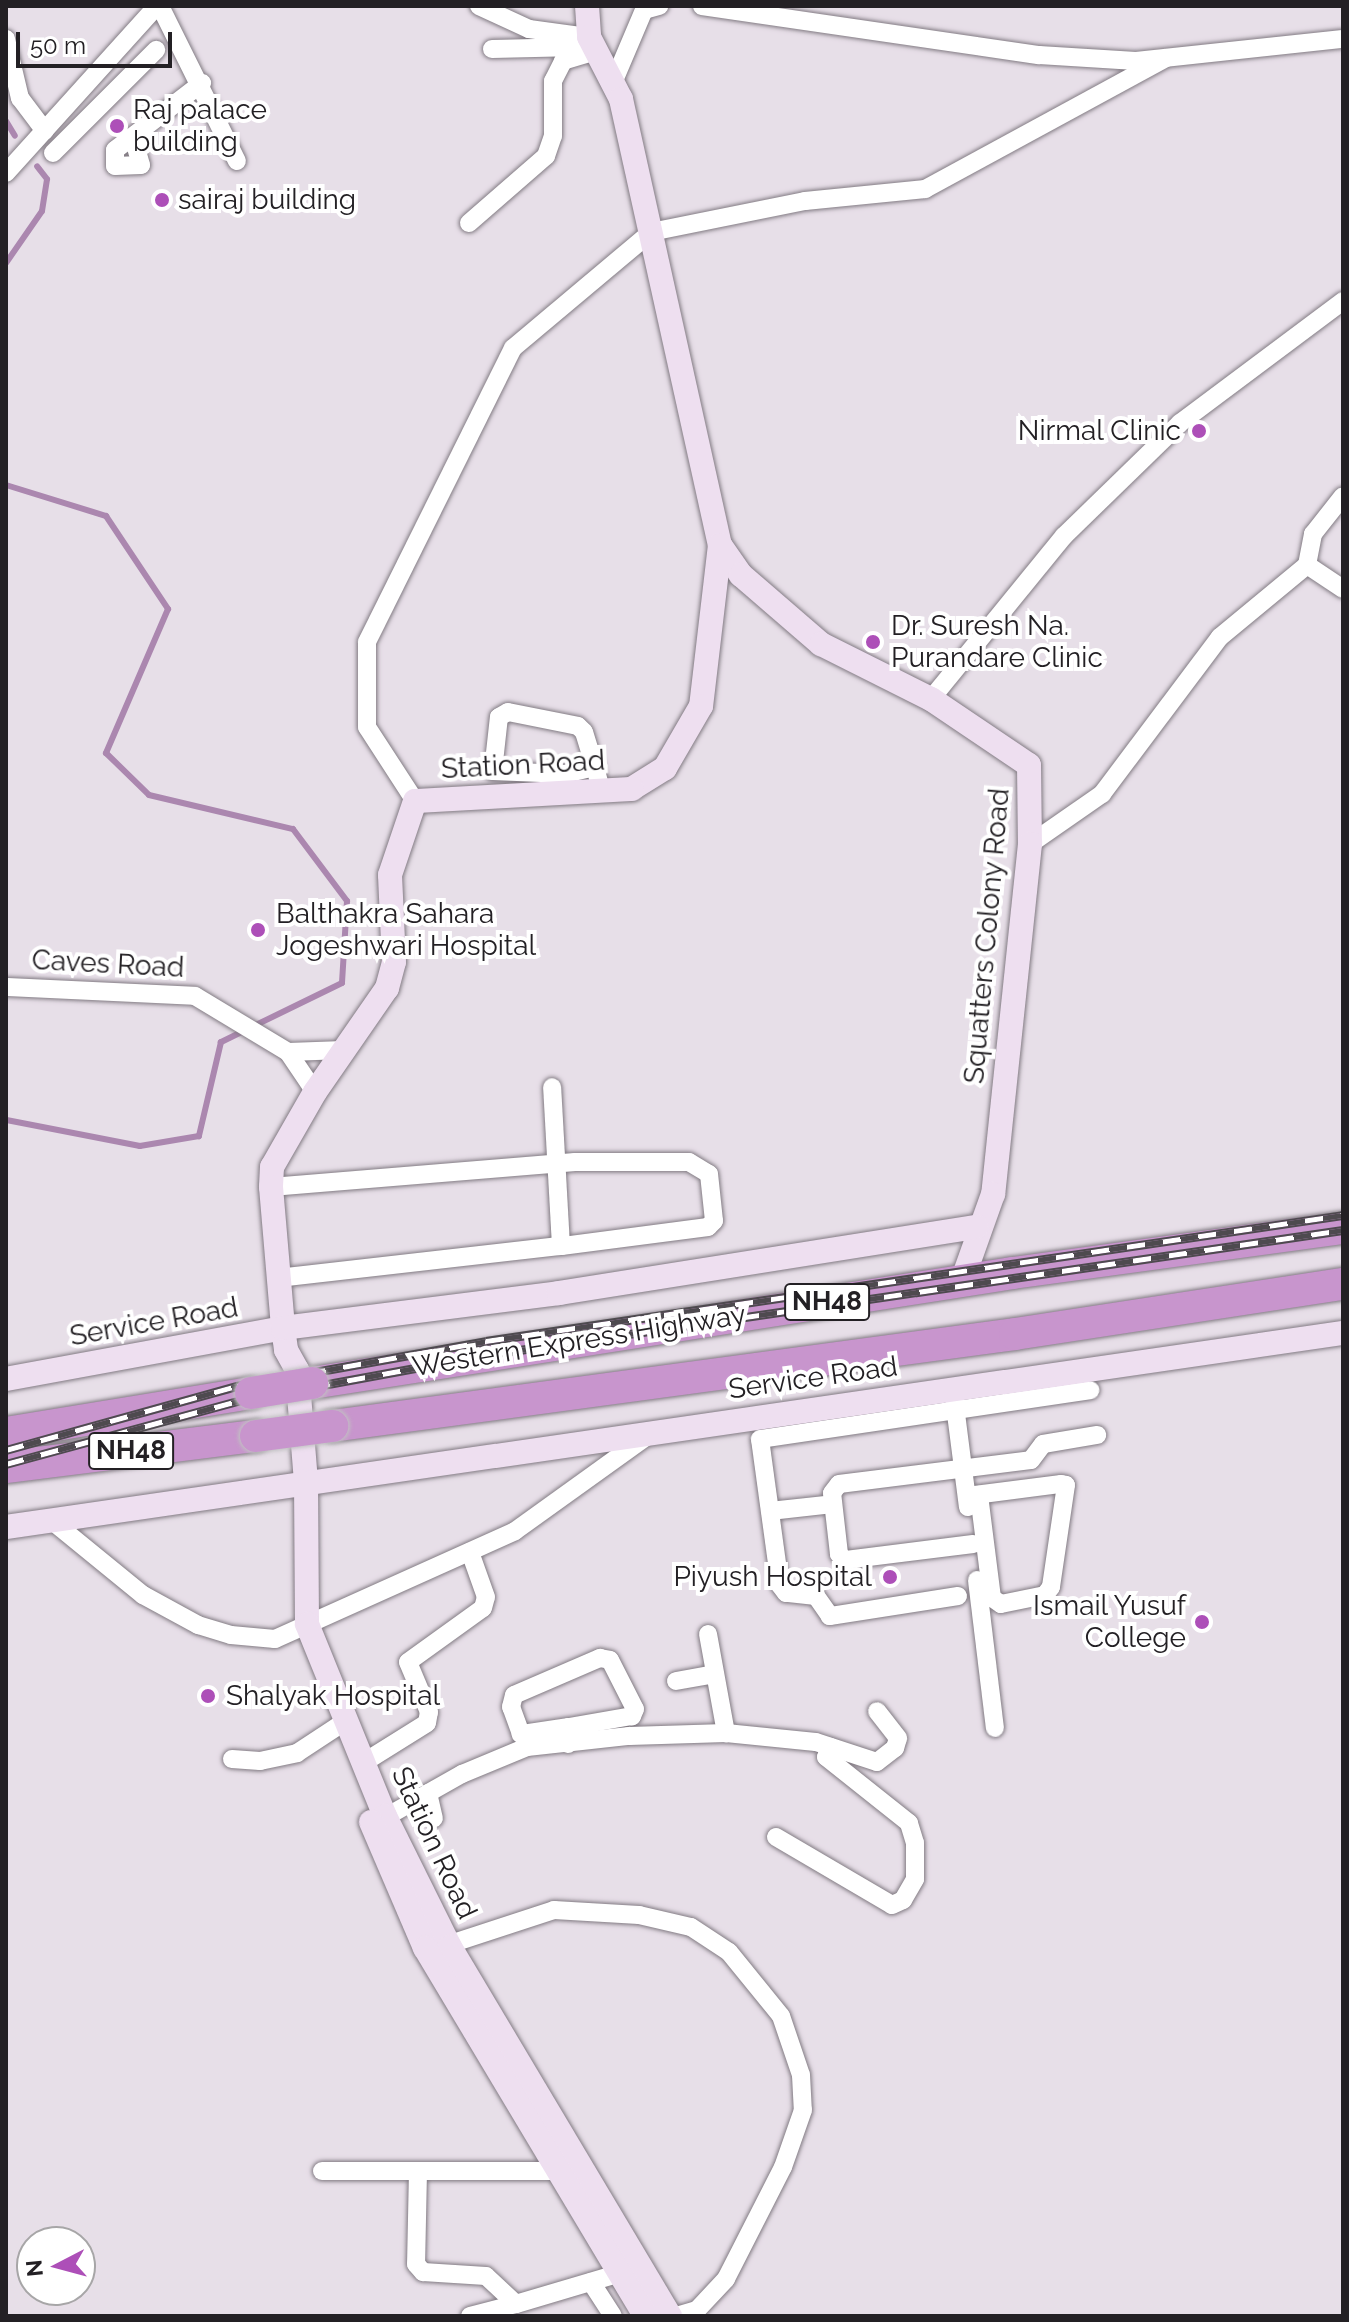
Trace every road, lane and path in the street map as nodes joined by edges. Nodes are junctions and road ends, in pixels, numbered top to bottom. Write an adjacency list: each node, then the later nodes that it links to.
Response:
1 (158, 6): 15 (street); 17 (street)
2 (479, 6): 9 (street)
3 (587, 6): 9 (street, Station Road)
4 (659, 6): 16 (street)
5 (702, 6): 6 (street)
6 (852, 15): 13 (street)
7 (6, 39): 19 (street)
8 (1343, 39): 13 (street)
9 (593, 44): 10 (street); 14 (street); 16 (street, Station Road)
10 (547, 48): 11 (street); 14 (street)
11 (492, 49)
12 (156, 50): 18 (street)
13 (1166, 58): 25 (street)
14 (553, 81): 24 (street)
15 (202, 83): 20 (street); 22 (street)
16 (613, 83): 25 (street, Station Road)
17 (83, 90): 18 (street); 19 (street)
18 (99, 106): 21 (street)
19 (45, 131): 23 (street)
20 (133, 137)
21 (53, 153)
22 (237, 161)
23 (6, 173)
24 (469, 223)
25 (651, 232): 28 (street, Station Road); 36 (street)
26 (1343, 301): 31 (street)
27 (1343, 496): 29 (street)
28 (720, 545): 31 (street, Squatters Colony Road); 34 (street, Station Road)
29 (1307, 565): 30 (street); 37 (street)
30 (1343, 589)
31 (931, 699): 37 (street, Squatters Colony Road)
32 (595, 767): 33 (street); 33 (street); 34 (street)
33 (493, 771): 35 (street)
34 (602, 793): 35 (street, Station Road)
35 (492, 797): 36 (street, Station Road)
36 (415, 801): 39 (street, Station Road)
37 (1030, 844): 45 (street, Squatters Colony Road)
38 (6, 987): 40 (street, Caves Road)
39 (344, 1050): 40 (street); 42 (street, Station Road)
40 (288, 1052): 42 (street, Caves Road)
41 (552, 1087): 43 (street)
42 (315, 1092): 44 (street, Station Road)
43 (557, 1163): 44 (street); 47 (street); 47 (street)
44 (271, 1187): 48 (street, Station Road)
45 (981, 1216): 49 (street, Squatters Colony Road); 52 (street, Service Road)
46 (1343, 1228): 49 (highway, Western Express Highway / NH48)
47 (561, 1246): 48 (street)
48 (278, 1278): 52 (street, Station Road)
49 (962, 1281): 56 (highway, Western Express Highway / NH48, bridge)
50 (1343, 1284): 59 (highway, Western Express Highway / NH48, bridge)
51 (1343, 1333): 55 (street, Service Road)
52 (285, 1339): 53 (street, Service Road); 61 (street, Station Road)
53 (6, 1379)
54 (1090, 1390): 55 (street)
55 (954, 1399): 57 (street, Service Road); 60 (street); 64 (street)
56 (14, 1429)
57 (654, 1430): 61 (street, Service Road); 68 (street)
58 (1097, 1435): 60 (street)
59 (15, 1468)
60 (963, 1469): 62 (street); 63 (street)
61 (299, 1482): 65 (street, Service Road); 71 (street, Station Road)
62 (973, 1495): 67 (street); 69 (street); 69 (street)
63 (833, 1504): 64 (street); 67 (street)
64 (770, 1511): 70 (street)
65 (51, 1520): 66 (street, Service Road); 71 (street)
66 (6, 1527)
67 (973, 1544): 69 (street)
68 (470, 1552): 71 (street); 82 (street)
69 (985, 1594): 77 (street)
70 (958, 1596)
71 (299, 1628): 76 (street, Station Road)
72 (708, 1634): 73 (street)
73 (714, 1674): 74 (street); 78 (street)
74 (676, 1681)
75 (877, 1711): 80 (street)
76 (338, 1726): 81 (street); 82 (street, Station Road); 85 (street, Station Road)
77 (995, 1728)
78 (726, 1733): 79 (street); 80 (street)
79 (568, 1736): 79 (street); 83 (street)
80 (830, 1747): 86 (street)
81 (232, 1759)
82 (363, 1763): 85 (street, Station Road)
83 (428, 1793): 84 (street); 85 (street)
84 (434, 1818)
85 (379, 1821): 87 (street, Station Road); 88 (street, Station Road)
86 (776, 1837)
87 (450, 1947): 88 (street); 98 (street, Station Road); 99 (street)
88 (425, 1948): 91 (street, Station Road)
89 (322, 2171): 90 (street)
90 (418, 2171): 91 (street); 94 (street)
91 (556, 2171): 92 (street, Station Road)
92 (617, 2274): 93 (street); 97 (street, Station Road)
93 (591, 2282): 94 (street); 96 (street)
94 (516, 2304): 95 (street)
95 (470, 2316)
96 (613, 2316)
97 (645, 2316)
98 (670, 2316)
99 (676, 2316)

